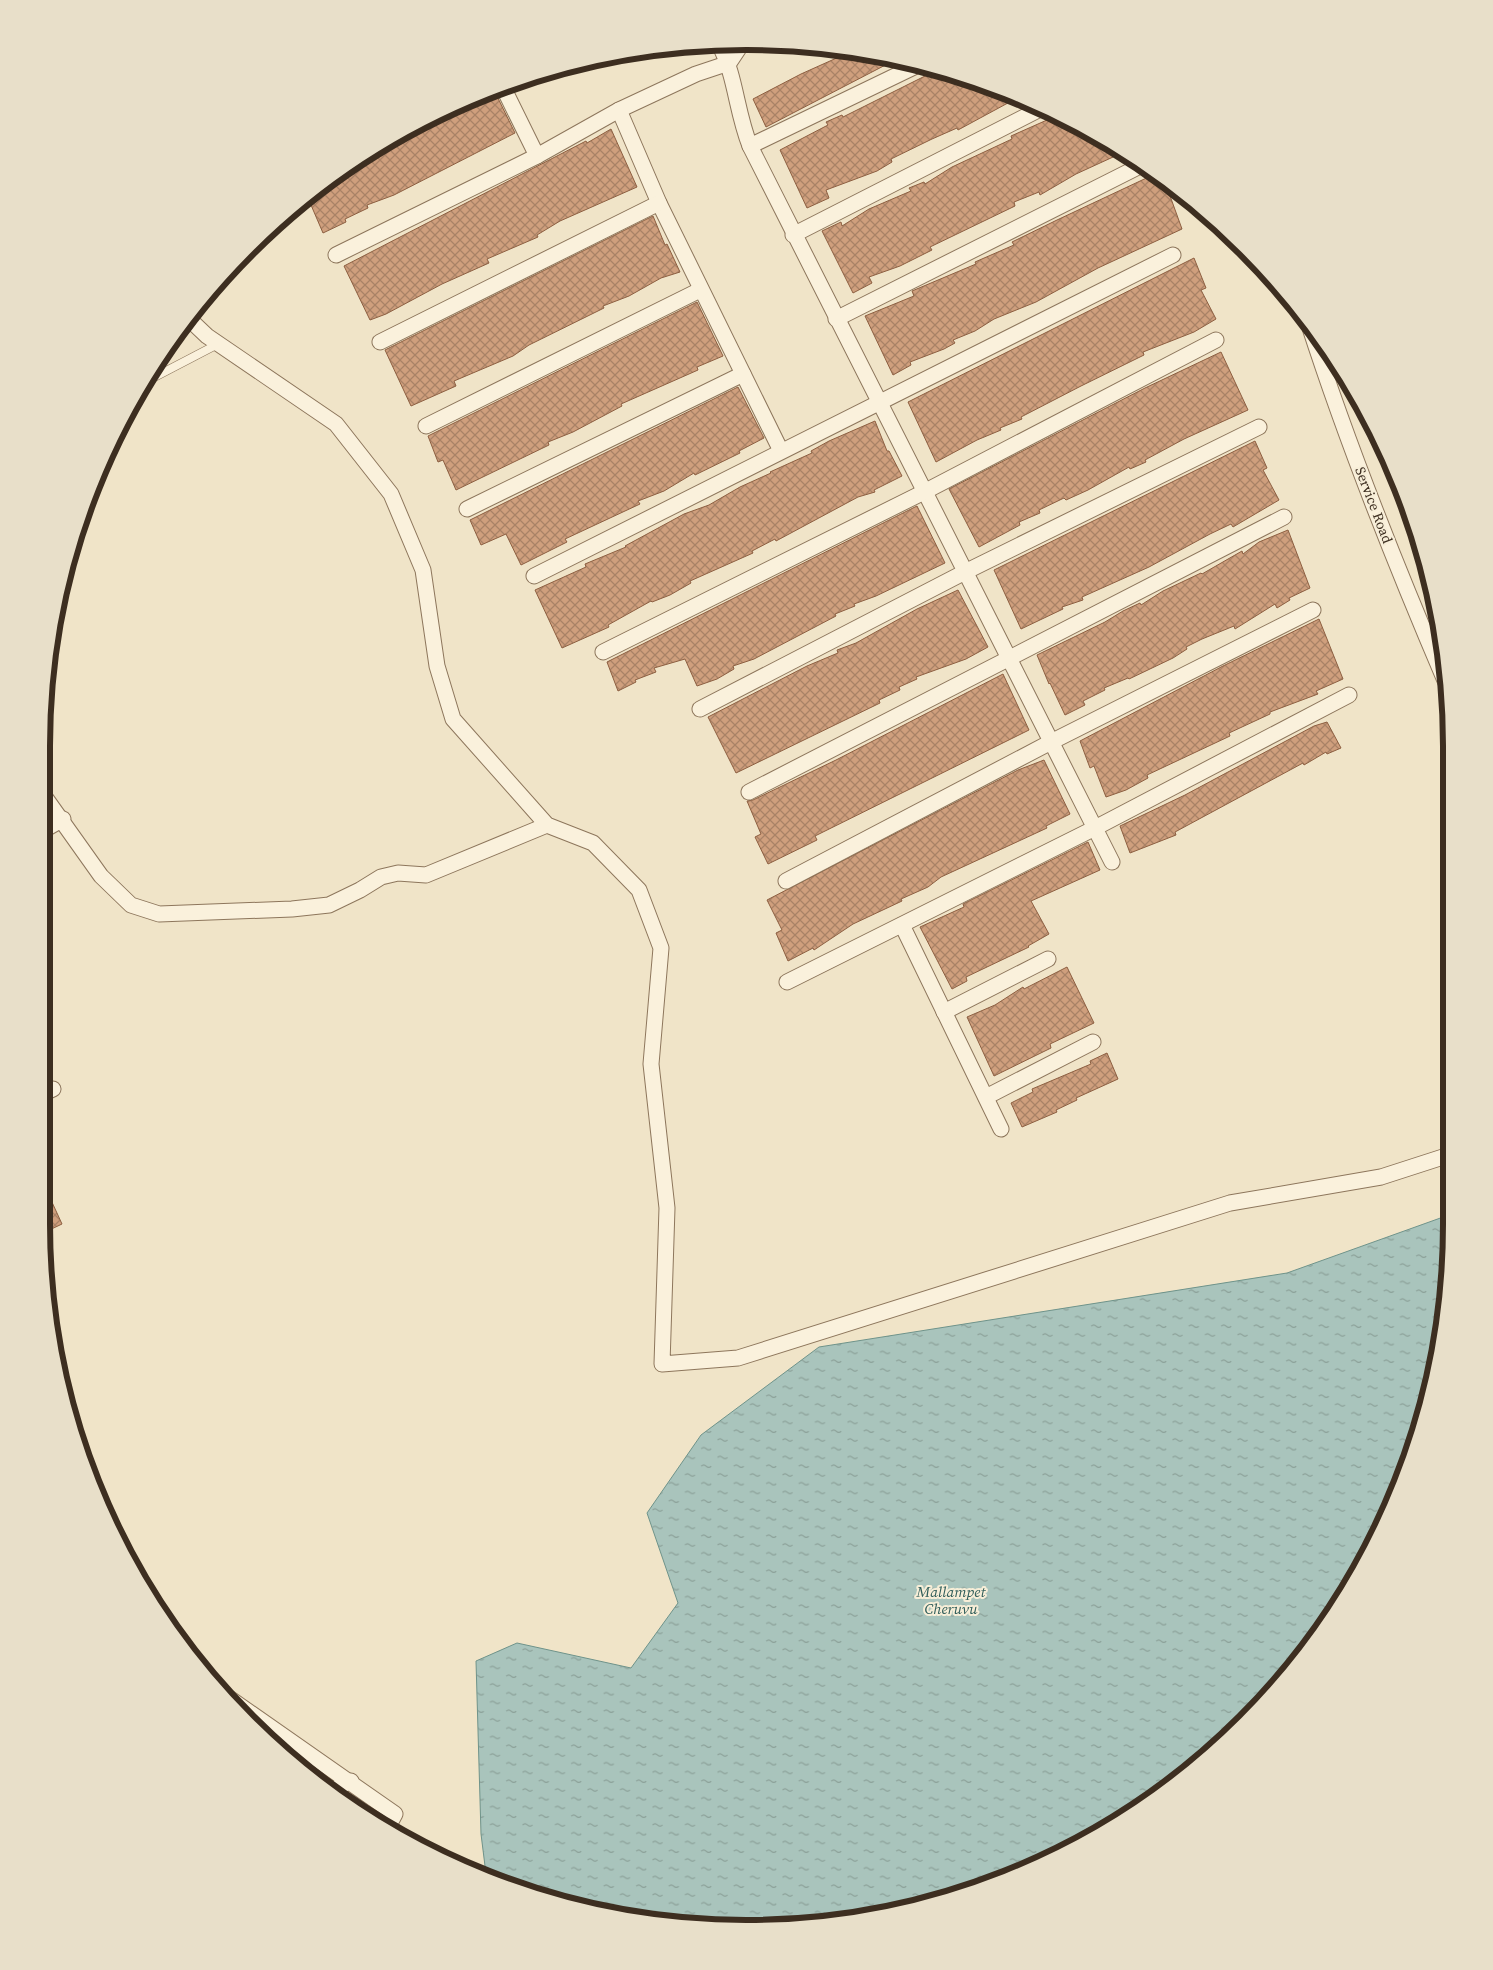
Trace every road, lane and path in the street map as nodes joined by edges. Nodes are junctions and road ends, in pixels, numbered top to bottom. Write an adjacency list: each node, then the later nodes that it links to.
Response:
1 (738, 50): 3 (street)
2 (722, 51): 3 (street)
3 (729, 63): 6 (street); 8 (street)
4 (909, 70): 8 (street)
5 (506, 93): 9 (street)
6 (619, 110): 9 (street); 11 (street)
7 (1034, 112): 12 (street)
8 (750, 146): 12 (street)
9 (537, 156): 13 (street)
10 (1135, 168): 16 (street)
11 (659, 203): 15 (street); 19 (street)
12 (794, 235): 16 (street)
13 (336, 255)
14 (1173, 255): 24 (street)
15 (700, 290): 22 (street); 25 (street)
16 (836, 319): 24 (street)
17 (194, 323): 20 (street)
18 (1216, 340): 28 (street)
19 (380, 342)
20 (218, 344): 23 (lane); 43 (street)
21 (1314, 344): 36 (street, Service Road)
22 (743, 374): 27 (street); 29 (street)
23 (156, 377)
24 (879, 402): 27 (street); 28 (street)
25 (426, 426)
26 (1259, 427): 31 (street)
27 (782, 451): 32 (street)
28 (924, 492): 31 (street); 34 (street)
29 (467, 509)
30 (1284, 517): 35 (street)
31 (965, 572): 35 (street); 38 (street)
32 (534, 576)
33 (1313, 610): 39 (street)
34 (603, 652)
35 (1009, 659): 39 (street); 40 (street)
36 (1438, 663)
37 (1349, 695): 45 (street)
38 (700, 709)
39 (1051, 742): 45 (street); 47 (street)
40 (749, 792)
41 (50, 802): 42 (street)
42 (63, 819): 43 (street); 44 (street)
43 (548, 826): 55 (street)
44 (50, 827)
45 (1095, 828): 46 (street); 48 (street)
46 (1112, 862)
47 (786, 881)
48 (902, 925): 50 (street); 51 (street)
49 (1048, 959): 51 (street)
50 (787, 982)
51 (944, 1012): 53 (street)
52 (1093, 1042): 53 (street)
53 (986, 1097): 54 (street)
54 (1001, 1129)
55 (1443, 1157)
56 (267, 1728): 57 (street)
57 (351, 1781): 58 (street); 59 (street)
58 (338, 1787)
59 (391, 1822)

